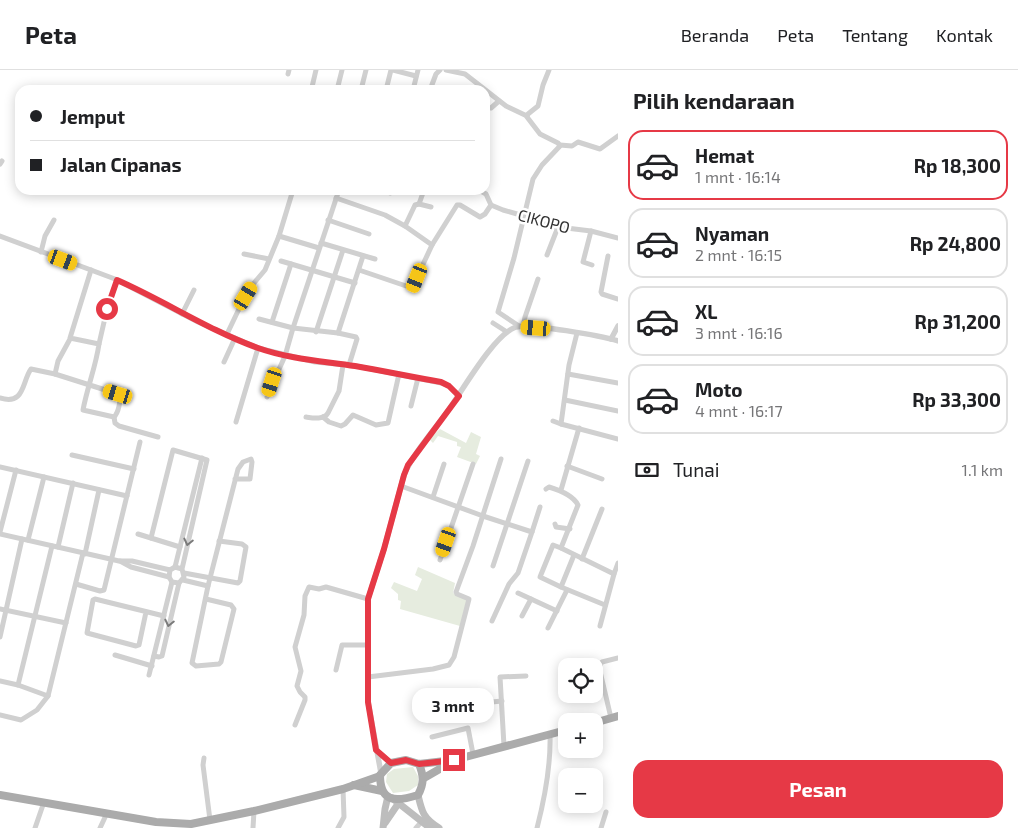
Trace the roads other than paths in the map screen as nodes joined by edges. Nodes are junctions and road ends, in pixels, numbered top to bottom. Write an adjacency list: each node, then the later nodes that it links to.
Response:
1 (316, 70): 10 (street)
2 (342, 70): 11 (street)
3 (366, 70): 12 (street)
4 (392, 70): 8 (street); 13 (street)
5 (440, 70): 15 (street)
6 (446, 70): 9 (street)
7 (548, 70): 20 (street)
8 (416, 72): 14 (street)
9 (462, 72): 16 (street)
10 (312, 85)
11 (338, 85)
12 (362, 85)
13 (388, 85)
14 (414, 85)
15 (432, 85)
16 (480, 85)
17 (490, 94): 18 (street)
18 (499, 101): 19 (street); 20 (street)
19 (490, 108)
20 (527, 116): 22 (street)
21 (618, 136): 22 (street)
22 (560, 145): 31 (street)
23 (292, 195): 39 (street)
24 (337, 195): 27 (street)
25 (422, 195): 28 (street)
26 (486, 195): 29 (street)
27 (336, 198): 33 (street); 34 (street)
28 (419, 204): 30 (street); 34 (street)
29 (491, 205): 31 (street, CIKOPO); 41 (street)
30 (431, 207)
31 (524, 216): 35 (street, CIKOPO); 67 (street)
32 (54, 220): 44 (street)
33 (328, 220): 37 (street); 42 (street)
34 (405, 226): 41 (street)
35 (558, 227): 36 (street, CIKOPO); 46 (street)
36 (591, 231): 40 (street, CIKOPO); 53 (street)
37 (369, 234)
38 (0, 236): 44 (street)
39 (280, 236): 42 (street); 49 (street)
40 (618, 238)
41 (432, 245): 56 (street)
42 (320, 246): 43 (street); 55 (street)
43 (343, 250): 47 (street); 57 (street)
44 (41, 252): 54 (street)
45 (244, 254): 49 (street)
46 (547, 255)
47 (363, 256): 50 (street); 56 (street)
48 (608, 256): 62 (street)
49 (269, 259): 74 (street)
50 (374, 259)
51 (282, 261): 52 (street)
52 (290, 264): 55 (street); 65 (street)
53 (592, 265)
54 (91, 270): 59 (street); 75 (street)
55 (311, 270): 57 (street); 69 (street)
56 (359, 270): 60 (street)
57 (334, 276): 60 (street); 70 (street)
58 (538, 279): 67 (street)
59 (117, 280): 63 (street); 78 (street)
60 (355, 283): 72 (street)
61 (194, 290): 63 (street)
62 (618, 299)
63 (182, 314): 74 (street)
64 (259, 319): 65 (street)
65 (272, 322): 69 (street)
66 (493, 323): 71 (street)
67 (521, 326): 71 (street); 73 (street)
68 (618, 326): 77 (street)
69 (292, 328): 70 (street); 80 (street)
70 (316, 332): 72 (street)
71 (507, 332): 89 (street)
72 (338, 333): 82 (street)
73 (577, 333): 77 (street); 85 (street)
74 (227, 334): 76 (street)
75 (70, 338): 78 (street); 83 (street)
76 (235, 338): 79 (street); 81 (street)
77 (615, 340)
78 (99, 344): 88 (street)
79 (258, 348): 80 (street); 99 (street)
80 (285, 356): 82 (street); 90 (street)
81 (224, 362)
82 (346, 365): 84 (street); 97 (street)
83 (55, 374): 88 (street); 91 (street)
84 (399, 374): 86 (street); 97 (street)
85 (568, 374): 87 (street); 92 (street)
86 (418, 378): 89 (street); 93 (street)
87 (618, 384)
88 (90, 386): 95 (street); 95 (street)
89 (459, 396): 118 (street)
90 (267, 397)
91 (0, 398)
92 (565, 400): 94 (street); 100 (street)
93 (411, 406)
94 (618, 411)
95 (114, 417): 102 (street)
96 (306, 417): 97 (street)
97 (323, 417)
98 (553, 421): 100 (street)
99 (236, 422)
100 (561, 424): 101 (street)
101 (579, 428): 103 (street); 110 (street)
102 (158, 437)
103 (618, 438)
104 (140, 442): 112 (street)
105 (72, 455): 112 (street)
106 (501, 459): 128 (street)
107 (528, 461): 129 (street)
108 (444, 464): 123 (street)
109 (473, 464): 124 (street)
110 (567, 466): 116 (street); 121 (street)
111 (0, 467): 113 (street)
112 (134, 469): 122 (street)
113 (16, 470): 114 (street); 133 (street)
114 (44, 477): 117 (street); 137 (street)
115 (235, 479): 115 (street); 138 (street)
116 (602, 479)
117 (73, 483): 120 (street); 139 (street)
118 (401, 486): 123 (street); 162 (street)
119 (546, 489): 121 (street)
120 (99, 490): 122 (street); 142 (street)
121 (561, 490): 131 (street)
122 (127, 496): 144 (street)
123 (433, 497): 124 (street)
124 (458, 506): 128 (street); 146 (street)
125 (540, 507): 132 (street)
126 (602, 509): 145 (street)
127 (192, 512): 135 (street); 140 (street); 151 (street, one-way to 151)
128 (482, 516): 129 (street); 183 (street)
129 (508, 524): 132 (street); 149 (street)
130 (555, 524): 131 (street)
131 (570, 529): 141 (street)
132 (532, 532): 171 (street)
133 (0, 533): 136 (street)
134 (138, 534): 135 (street)
135 (151, 538): 140 (street)
136 (22, 539): 137 (street); 165 (street)
137 (28, 540): 139 (street)
138 (220, 541): 154 (street); 154 (street)
139 (55, 546): 142 (street); 170 (street)
140 (180, 547): 150 (street)
141 (561, 548): 143 (street); 158 (street)
142 (84, 553): 144 (street); 156 (street)
143 (574, 555): 145 (street); 158 (street)
144 (112, 559): 147 (street); 156 (street)
145 (582, 559): 152 (street)
146 (440, 560)
147 (120, 561): 150 (street); 153 (street)
148 (618, 563): 152 (street)
149 (494, 566)
150 (172, 569): 151 (street); 153 (street)
151 (183, 571): 154 (street); 155 (street)
152 (614, 574): 164 (street)
153 (170, 579): 155 (street); 168 (street)
154 (210, 579): 157 (street)
155 (181, 582): 157 (street); 178 (street, one-way to 178)
156 (76, 584): 172 (street)
157 (208, 586): 161 (street)
158 (560, 587): 159 (street)
159 (567, 590): 164 (street); 166 (street)
160 (518, 593): 163 (street)
161 (206, 599): 161 (street)
162 (368, 599): 176 (street); 192 (street)
163 (531, 599): 166 (street); 169 (street)
164 (605, 604): 173 (street)
165 (2, 610): 170 (street); 175 (street)
166 (557, 610): 174 (street)
167 (146, 612): 167 (street); 168 (street)
168 (164, 616): 178 (street)
169 (522, 616)
170 (35, 617): 172 (street); 186 (street)
171 (492, 621)
172 (66, 623): 187 (street)
173 (600, 626)
174 (548, 628)
175 (0, 637)
176 (368, 645): 181 (street); 183 (street)
177 (114, 655): 180 (street)
178 (154, 656): 180 (street)
179 (618, 658): 191 (street)
180 (152, 666): 182 (street)
181 (336, 670)
182 (149, 675)
183 (368, 676): 197 (street)
184 (526, 676): 188 (street)
185 (0, 681): 186 (street)
186 (18, 685): 187 (street)
187 (48, 696): 190 (street)
188 (502, 701): 189 (street); 196 (street)
189 (462, 705)
190 (0, 716)
191 (614, 717)
192 (295, 725)
193 (558, 732): 194 (main road)
194 (550, 734): 196 (main road); 227 (street)
195 (432, 737): 198 (street)
196 (504, 746): 198 (main road)
197 (376, 750): 201 (street); 203 (street)
198 (475, 754): 200 (main road)
199 (204, 758): 217 (street)
200 (454, 760): 202 (main road); 204 (main road)
201 (391, 763): 202 (main road); 203 (main road)
202 (419, 764): 204 (main road)
203 (380, 774): 205 (main road); 209 (main road)
204 (424, 778): 207 (main road)
205 (354, 785): 206 (main road); 209 (main road)
206 (343, 789): 212 (main road); 223 (street)
207 (418, 794): 209 (main road); 211 (main road)
208 (0, 795): 210 (main road)
209 (392, 798): 215 (main road); 219 (main road); 219 (main road)
210 (44, 802): 214 (main road); 220 (street)
211 (421, 810): 215 (main road); 216 (main road)
212 (254, 811): 217 (main road); 222 (street)
213 (606, 812): 228 (street)
214 (107, 813): 218 (main road); 221 (street)
215 (415, 815): 216 (main road)
216 (423, 819): 224 (street); 225 (main road); 226 (main road)
217 (210, 820): 218 (main road)
218 (174, 826)
219 (384, 826)
220 (35, 828)
221 (100, 828)
222 (254, 828)
223 (338, 828)
224 (416, 828)
225 (430, 828)
226 (439, 828)
227 (537, 828)
228 (601, 828)

